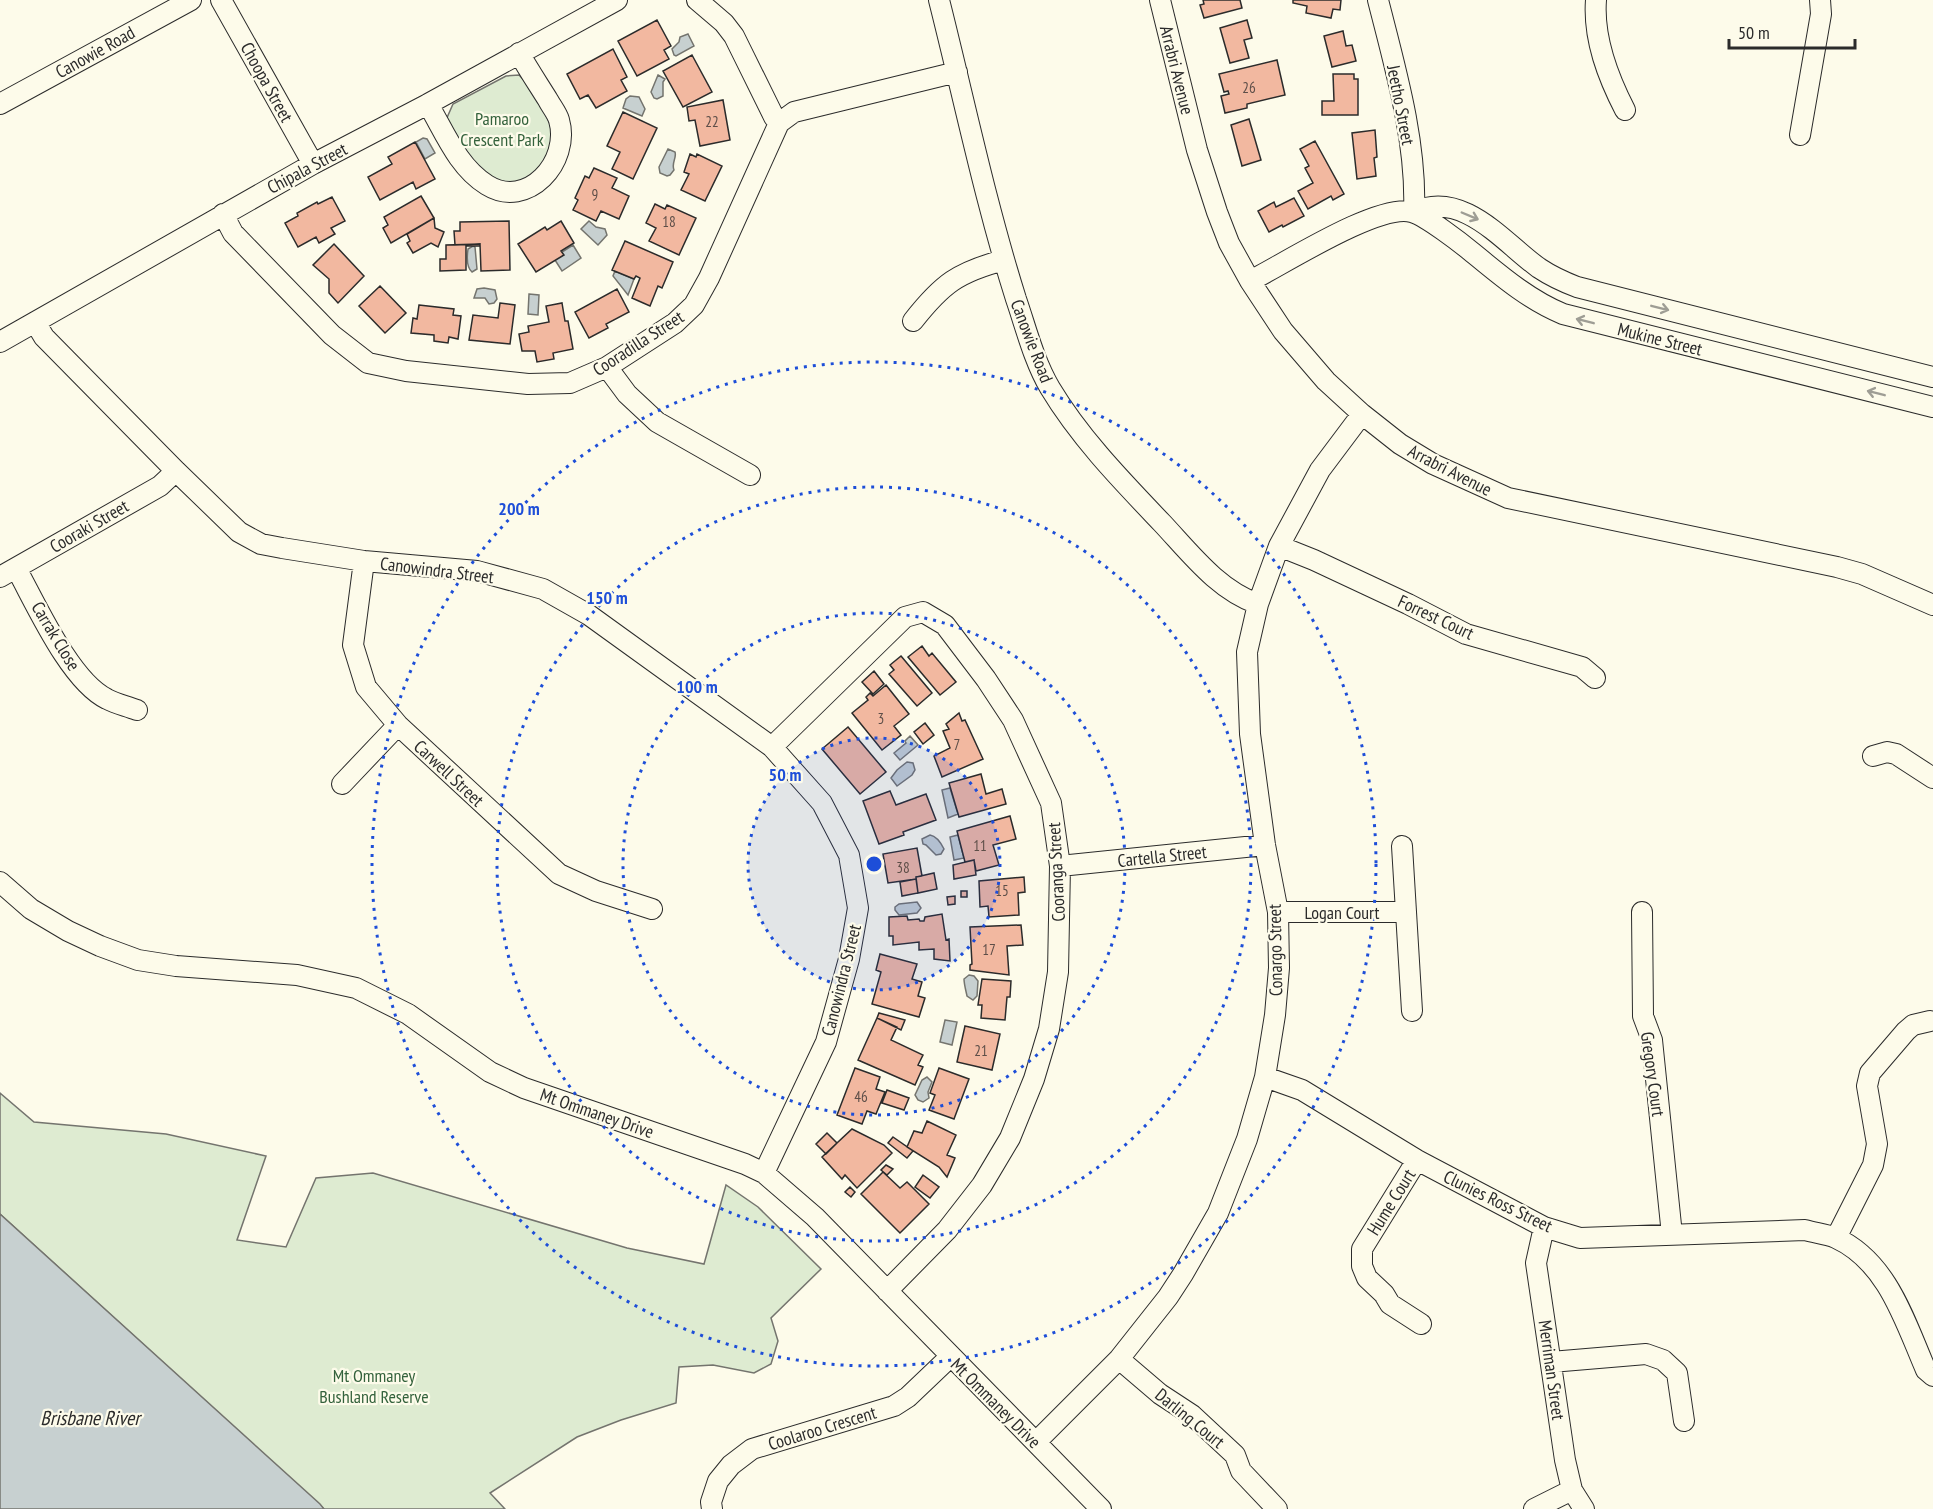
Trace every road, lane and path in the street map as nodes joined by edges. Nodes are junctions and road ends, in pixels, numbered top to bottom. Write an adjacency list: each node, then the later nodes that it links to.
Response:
1 (191, 0): 12 (street, Canowie Road)
2 (221, 0): 17 (street, Choopa Street)
3 (617, 0): 10 (street, Chipala Street)
4 (697, 0): 15 (street)
5 (939, 0): 11 (street, Canowie Road)
6 (1160, 0): 21 (street, Arrabri Avenue)
7 (1378, 0): 18 (street, Jeetho Street)
8 (1596, 0): 14 (street)
9 (1820, 0): 16 (street)
10 (519, 53): 13 (street, Chipala Street); 13 (street)
11 (957, 72): 15 (street); 20 (street, Canowie Road)
12 (0, 104)
13 (428, 105): 17 (street, Chipala Street)
14 (1625, 110)
15 (780, 123): 25 (street, Cooradilla Street)
16 (1800, 135)
17 (313, 164): 19 (street, Chipala Street)
18 (1414, 212): 21 (street, Mukine Street); 26 (street, Mukine Street, one-way to 26); 27 (street, Mukine Street, one-way to 18)
19 (224, 214): 23 (street, Chipala Street); 25 (street, Cooradilla Street)
20 (1004, 260): 22 (street); 34 (street, Canowie Road)
21 (1250, 281): 28 (street, Arrabri Avenue)
22 (913, 321)
23 (35, 322): 24 (street, Chipala Street); 29 (street, Canowindra Street)
24 (0, 342)
25 (608, 367): 30 (street)
26 (1933, 377)
27 (1933, 407)
28 (1362, 414): 31 (street, Conargo Street); 35 (street, Arrabri Avenue)
29 (176, 471): 32 (street, Canowindra Street); 33 (street, Cooraki Street)
30 (750, 476)
31 (1279, 546): 34 (street, Conargo Street); 36 (street, Forrest Court)
32 (364, 561): 38 (street, Carwell Street); 39 (street, Canowindra Street)
33 (8, 572): 37 (street, Carrak Close)
34 (1258, 604): 43 (street, Conargo Street)
35 (1933, 605)
36 (1595, 678)
37 (137, 710)
38 (398, 725): 42 (street); 47 (street, Carwell Street)
39 (772, 747): 45 (street, Cooranga Street); 55 (street, Canowindra Street)
40 (1873, 756): 41 (street)
41 (1933, 778)
42 (342, 784)
43 (1265, 845): 45 (street, Cartella Street); 48 (street, Conargo Street)
44 (1402, 846): 49 (street, Logan Court)
45 (1060, 866): 59 (street, Cooranga Street)
46 (0, 882): 55 (street, Mt Ommaney Drive)
47 (652, 909)
48 (1278, 912): 49 (street, Logan Court); 53 (street, Conargo Street)
49 (1406, 912): 51 (street, Logan Court)
50 (1642, 912): 57 (street, Gregory Court)
51 (1412, 1011)
52 (1930, 1020): 58 (street)
53 (1265, 1077): 54 (street, Clunies Ross Street); 62 (street, Conargo Street)
54 (1417, 1160): 56 (street, Clunies Ross Street); 60 (street, Hume Court)
55 (764, 1173): 59 (street, Mt Ommaney Drive)
56 (1544, 1227): 57 (street, Clunies Ross Street); 63 (street, Merriman Street)
57 (1672, 1235): 58 (street, Clunies Ross Street)
58 (1836, 1238): 64 (street, Clunies Ross Street)
59 (887, 1292): 61 (street, Mt Ommaney Drive)
60 (1421, 1324)
61 (950, 1357): 66 (street, Mt Ommaney Drive); 68 (street, Coolaroo Crescent)
62 (1119, 1359): 66 (street, Conargo Street); 70 (street, Darling Court)
63 (1551, 1362): 65 (street); 67 (street, Merriman Street)
64 (1933, 1376)
65 (1684, 1421)
66 (1036, 1442): 69 (street, Mt Ommaney Drive)
67 (1572, 1490): 71 (street); 72 (street, Merriman Street)
68 (712, 1509)
69 (1101, 1509)
70 (1277, 1509)
71 (1534, 1509)
72 (1584, 1509)

